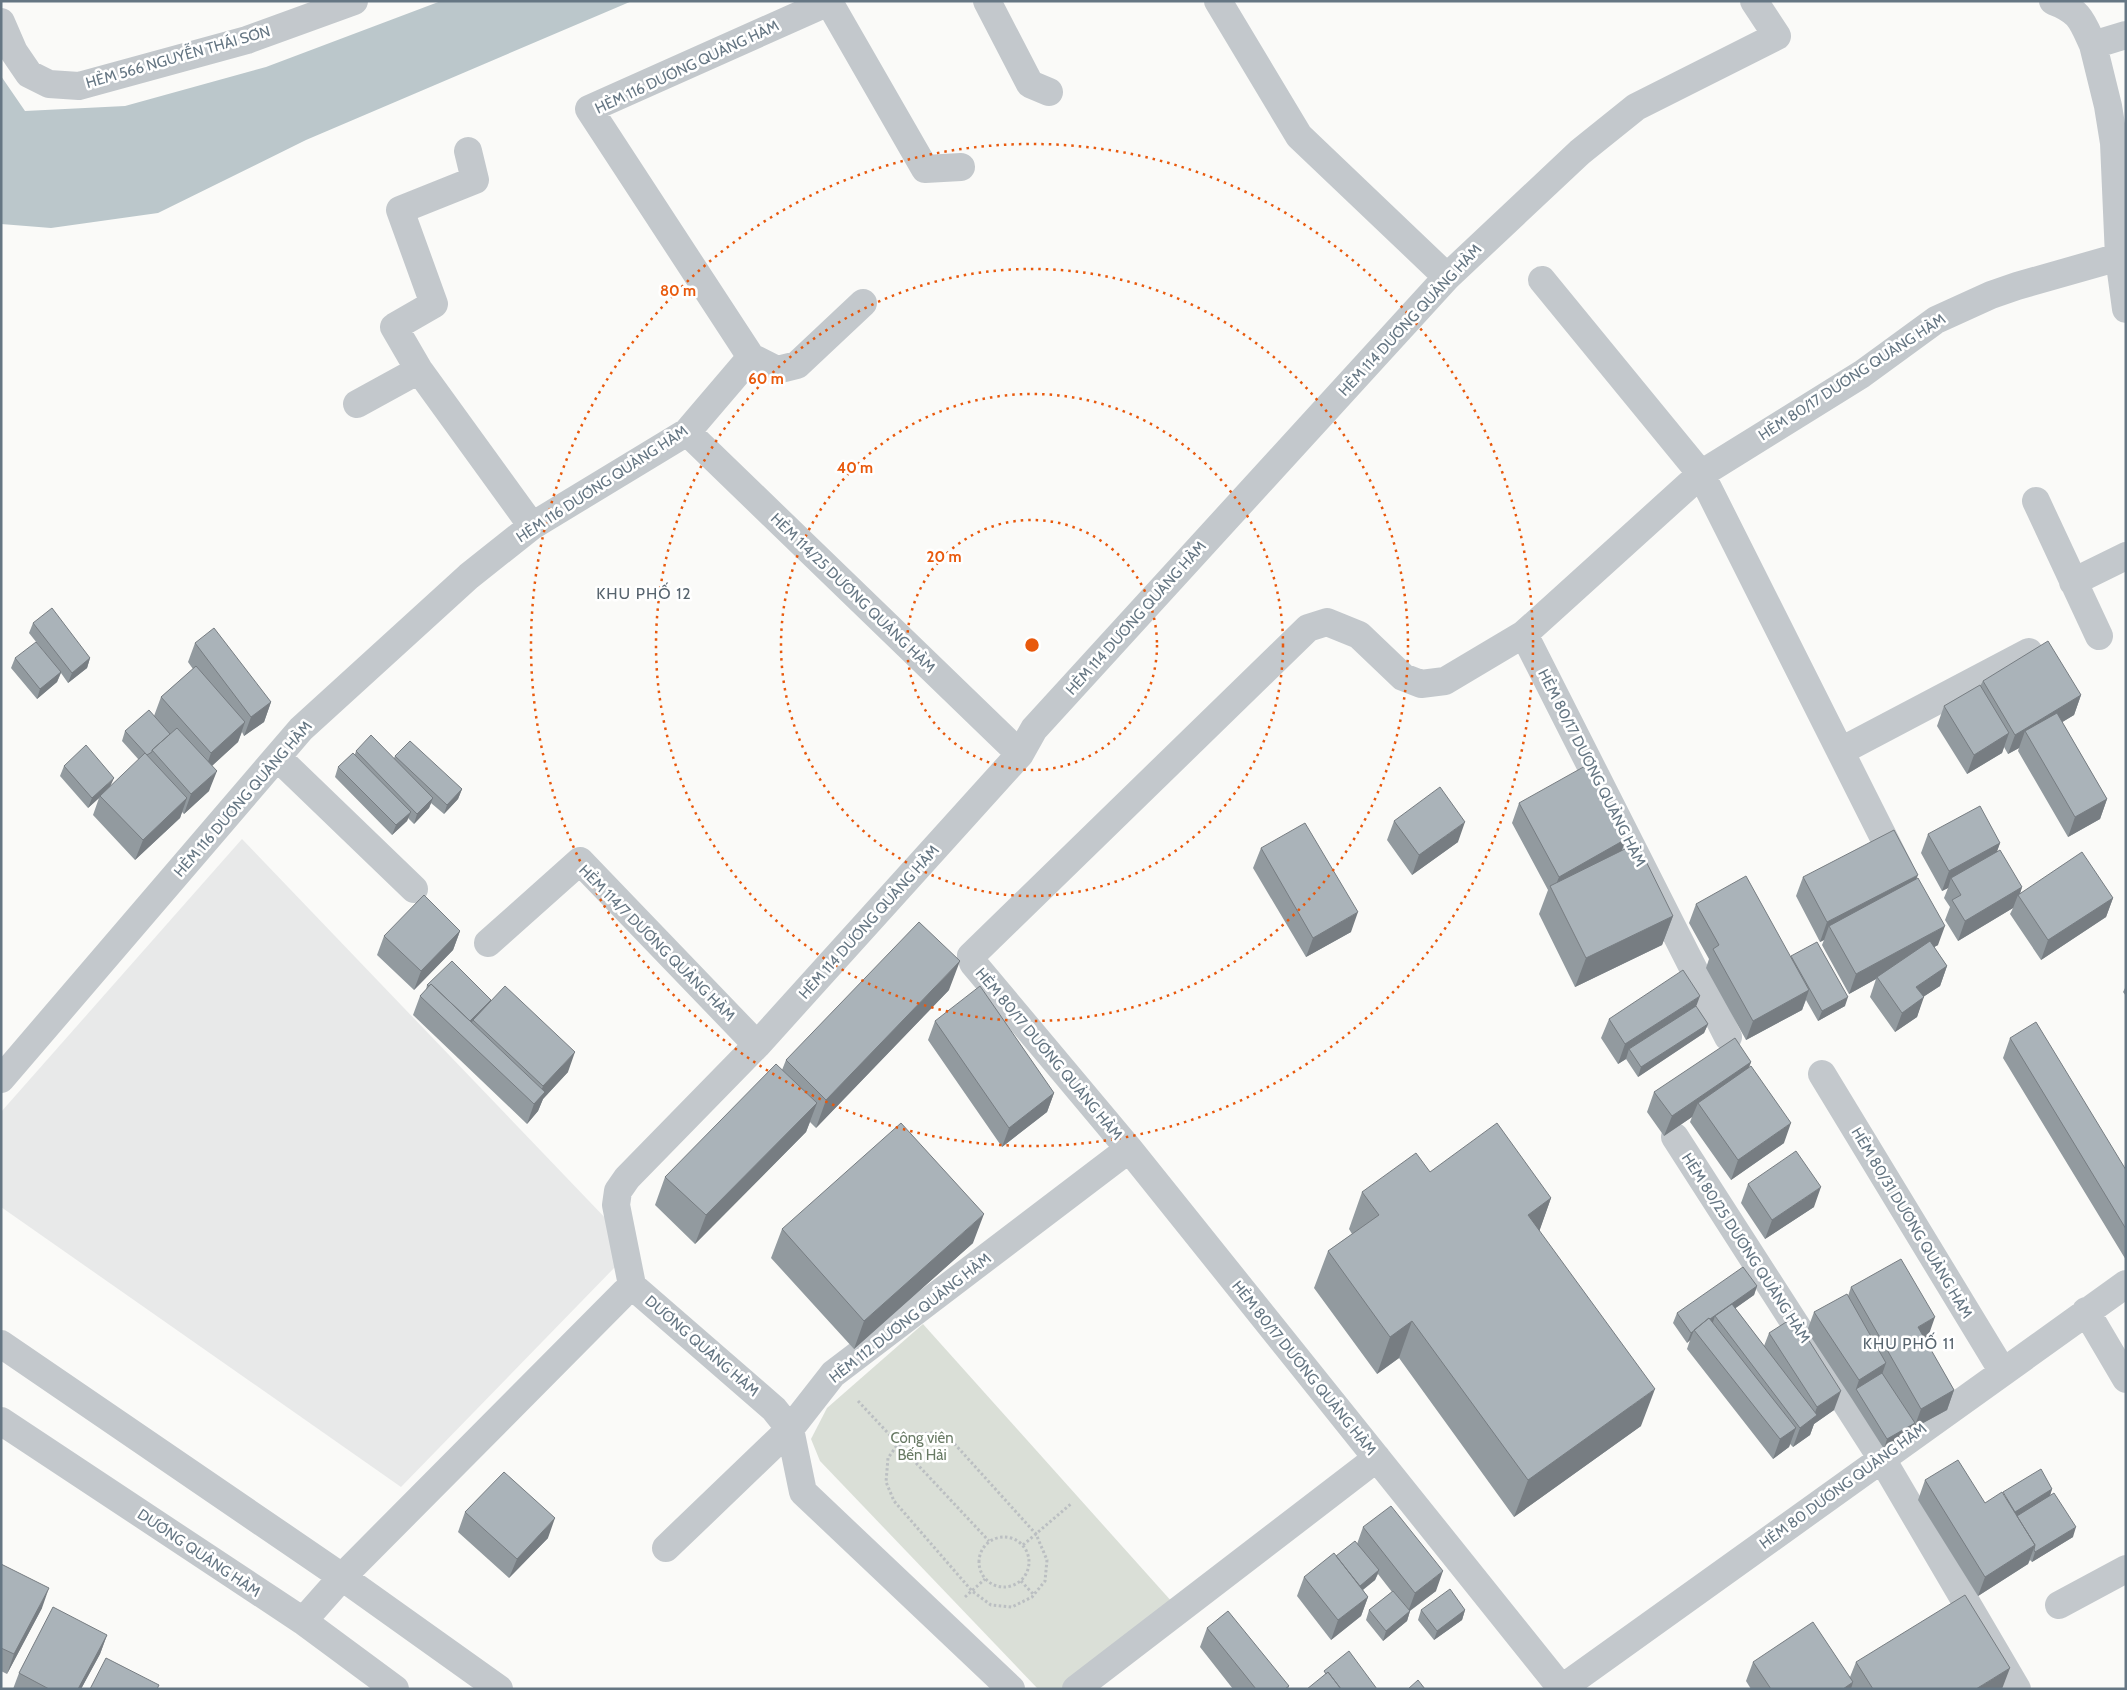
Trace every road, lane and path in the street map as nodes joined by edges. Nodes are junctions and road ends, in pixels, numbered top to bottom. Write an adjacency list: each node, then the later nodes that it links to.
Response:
1 (354, 1): 7 (street, HẺM 566 NGUYỄN THÁI SƠN)
2 (987, 1): 10 (street)
3 (1218, 1): 14 (street)
4 (1754, 1): 14 (street, HẺM 114 DƯƠNG QUẢNG HÀM)
5 (2053, 1): 9 (street)
6 (830, 2): 12 (street); 18 (street, HẺM 116 DƯƠNG QUẢNG HÀM)
7 (1, 22)
8 (2126, 35): 9 (street)
9 (2093, 45): 13 (street)
10 (1049, 92)
11 (468, 151): 19 (street)
12 (961, 167)
13 (2119, 257): 17 (street); 22 (street, HẺM 80/17 DƯƠNG QUẢNG HÀM)
14 (1447, 278): 31 (street, HẺM 114 DƯƠNG QUẢNG HÀM)
15 (1542, 280): 22 (street)
16 (863, 303): 18 (street)
17 (2126, 308)
18 (751, 357): 21 (street, HẺM 116 DƯƠNG QUẢNG HÀM)
19 (419, 370): 20 (street); 24 (street)
20 (357, 404)
21 (687, 432): 24 (street, HẺM 116 DƯƠNG QUẢNG HÀM); 31 (street, HẺM 114/25 DƯƠNG QUẢNG HÀM)
22 (1701, 474): 27 (street, HẺM 80/17 DƯƠNG QUẢNG HÀM); 30 (street)
23 (2036, 501): 26 (street)
24 (532, 526): 32 (street, HẺM 116 DƯƠNG QUẢNG HÀM)
25 (2126, 556): 26 (street)
26 (2073, 582): 28 (street)
27 (1524, 634): 36 (street, HẺM 80/17 DƯƠNG QUẢNG HÀM); 41 (street, HẺM 80/17 DƯƠNG QUẢNG HÀM)
28 (2100, 636)
29 (2029, 652): 30 (street)
30 (1840, 751): 34 (street)
31 (1020, 754): 37 (street, HẺM 114 DƯƠNG QUẢNG HÀM)
32 (278, 758): 33 (street); 39 (street, HẺM 116 DƯƠNG QUẢNG HÀM)
33 (414, 889)
34 (1912, 892)
35 (488, 943): 37 (street, HẺM 114/7 DƯƠNG QUẢNG HÀM)
36 (1728, 1037)
37 (758, 1044): 43 (street, HẺM 114 DƯƠNG QUẢNG HÀM)
38 (1822, 1074): 46 (street, HẺM 80/31 DƯƠNG QUẢNG HÀM)
39 (1, 1079)
40 (1675, 1137): 53 (street, HẺM 80/25 DƯƠNG QUẢNG HÀM)
41 (1129, 1149): 47 (street, HẺM 112 DƯƠNG QUẢNG HÀM); 52 (street, HẺM 80/17 DƯƠNG QUẢNG HÀM)
42 (2126, 1284): 44 (street, HẺM 80 DƯƠNG QUẢNG HÀM)
43 (634, 1290): 50 (street, DƯƠNG QUẢNG HÀM); 60 (street, DƯƠNG QUẢNG HÀM)
44 (2086, 1311): 46 (street, HẺM 80 DƯƠNG QUẢNG HÀM); 48 (street)
45 (1, 1344): 60 (street)
46 (2003, 1372): 53 (street, HẺM 80 DƯƠNG QUẢNG HÀM)
47 (834, 1374): 50 (street, HẺM 112 DƯƠNG QUẢNG HÀM); 51 (path)
48 (2126, 1379)
49 (1, 1421): 64 (street, DƯƠNG QUẢNG HÀM)
50 (790, 1429): 58 (street, HẺM 112 DƯƠNG QUẢNG HÀM); 67 (street, DƯƠNG QUẢNG HÀM)
51 (898, 1444): 55 (path); 56 (path); 62 (path)
52 (1377, 1458): 68 (street); 69 (street, HẺM 80/17 DƯƠNG QUẢNG HÀM)
53 (1882, 1459): 69 (street, HẺM 80 DƯƠNG QUẢNG HÀM); 70 (street, HẺM 80/25 DƯƠNG QUẢNG HÀM)
54 (1072, 1503): 55 (path)
55 (1036, 1534): 57 (path); 62 (path)
56 (989, 1541): 57 (path); 61 (path)
57 (1023, 1545): 61 (path)
58 (666, 1548)
59 (2126, 1569): 63 (street)
60 (342, 1577): 64 (street, DƯƠNG QUẢNG HÀM); 66 (street)
61 (1021, 1581): 62 (path)
62 (1034, 1595)
63 (2059, 1605)
64 (303, 1621): 65 (street, DƯƠNG QUẢNG HÀM)
65 (395, 1689)
66 (499, 1689)
67 (1011, 1689)
68 (1076, 1689)
69 (1562, 1689)
70 (2017, 1689)

